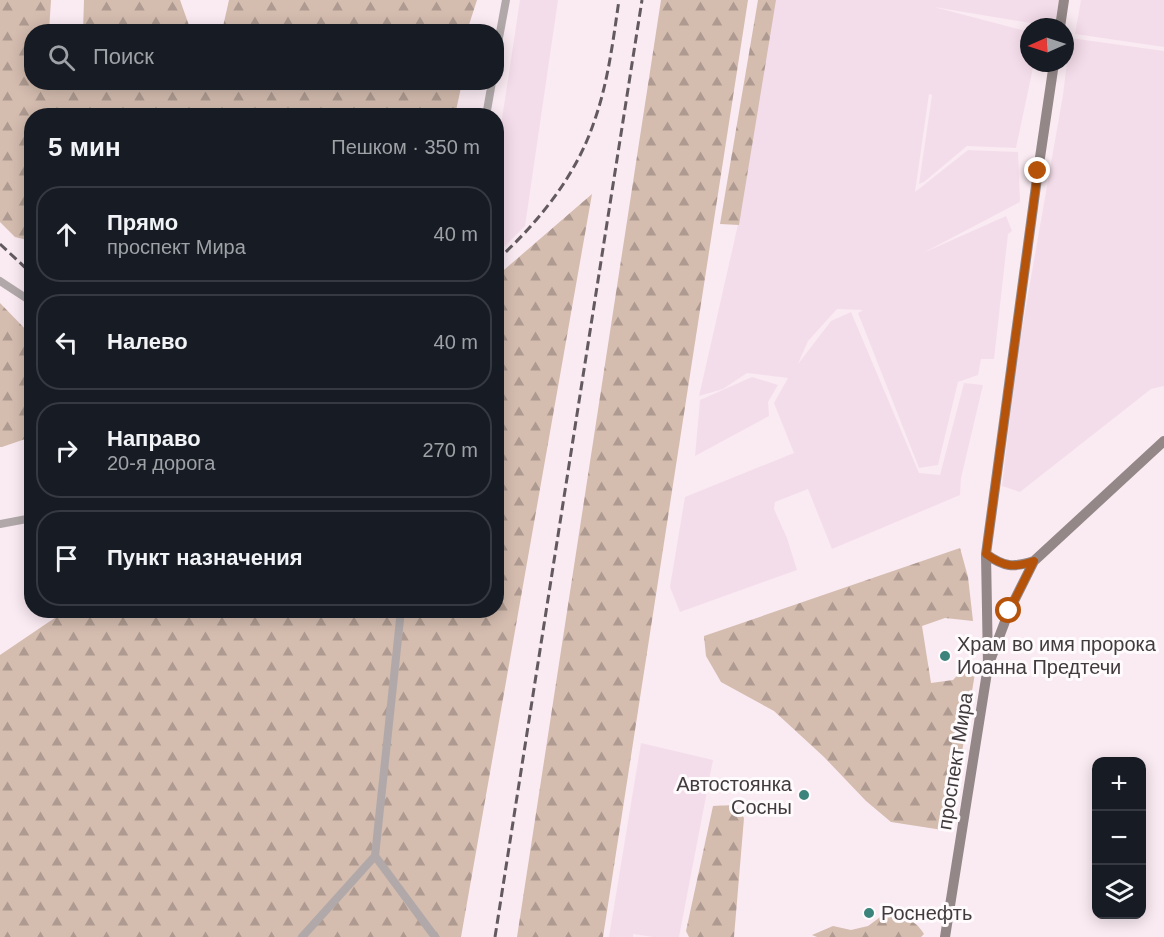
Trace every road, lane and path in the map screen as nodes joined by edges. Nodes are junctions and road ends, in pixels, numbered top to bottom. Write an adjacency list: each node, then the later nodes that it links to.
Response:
1 (506, 0): 4 (street)
2 (1064, 0): 3 (main road)
3 (1061, 18)
4 (502, 24)
5 (1053, 72): 13 (main road)
6 (491, 90): 7 (street)
7 (487, 108)
8 (0, 280): 9 (street)
9 (24, 296)
10 (1164, 441): 14 (main road, проспект Мира)
11 (24, 520): 12 (street)
12 (0, 524)
13 (986, 554): 14 (main road); 16 (main road)
14 (1034, 561): 16 (main road, проспект Мира)
15 (400, 618): 17 (street)
16 (988, 666): 20 (main road, проспект Мира)
17 (375, 856): 18 (street); 19 (street)
18 (302, 937)
19 (435, 937)
20 (945, 937)

